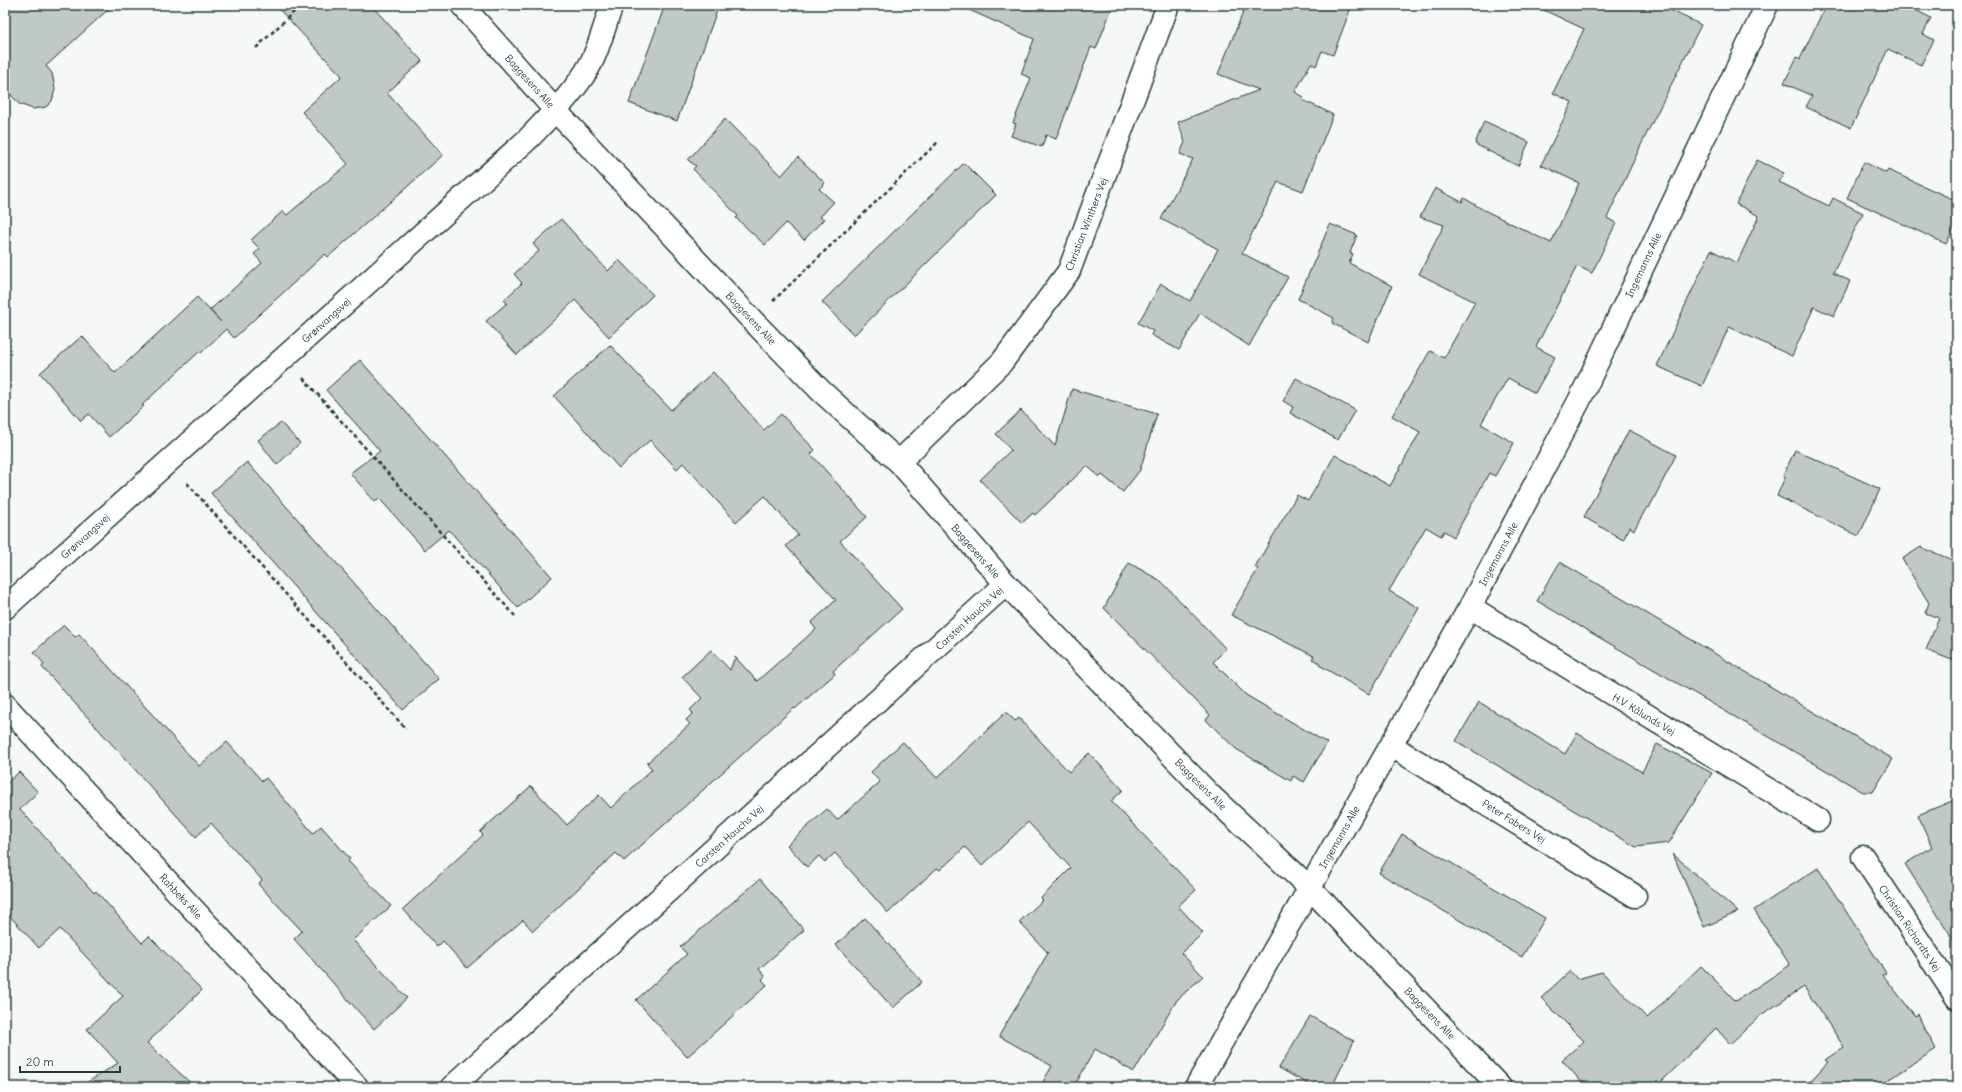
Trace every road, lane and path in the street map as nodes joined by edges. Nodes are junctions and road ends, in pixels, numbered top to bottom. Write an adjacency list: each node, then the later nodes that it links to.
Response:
1 (301, 5): 6 (path)
2 (462, 5): 7 (street, Baggesens Alle)
3 (612, 5): 7 (street, Grønvangsvej)
4 (1168, 5): 12 (street, Christian Winthers Vej)
5 (1767, 5): 15 (street, Ingemanns Alle)
6 (256, 48)
7 (556, 110): 9 (street, Baggesens Alle); 10 (street, Grønvangsvej)
8 (939, 141): 9 (path)
9 (753, 321): 12 (street, Baggesens Alle)
10 (284, 357): 11 (street, Grønvangsvej); 16 (path)
11 (168, 461): 14 (street, Grønvangsvej); 18 (path)
12 (899, 462): 13 (street, Baggesens Alle)
13 (1006, 584): 22 (street, Baggesens Alle); 26 (street, Carsten Hauchs Vej)
14 (5, 608)
15 (1470, 608): 19 (street, Ingemanns Alle); 20 (street, H.V. Kålunds Vej)
16 (515, 616)
17 (5, 705): 25 (street, Rahbeks Alle)
18 (406, 729)
19 (1392, 746): 22 (street, Ingemanns Alle); 23 (street, Peter Fabers Vej)
20 (1818, 820)
21 (1863, 857): 24 (street, Christian Richardts Vej)
22 (1309, 887): 27 (street, Ingemanns Alle); 28 (street, Baggesens Alle)
23 (1635, 896)
24 (1957, 998)
25 (357, 1087)
26 (452, 1087)
27 (1196, 1087)
28 (1500, 1087)

